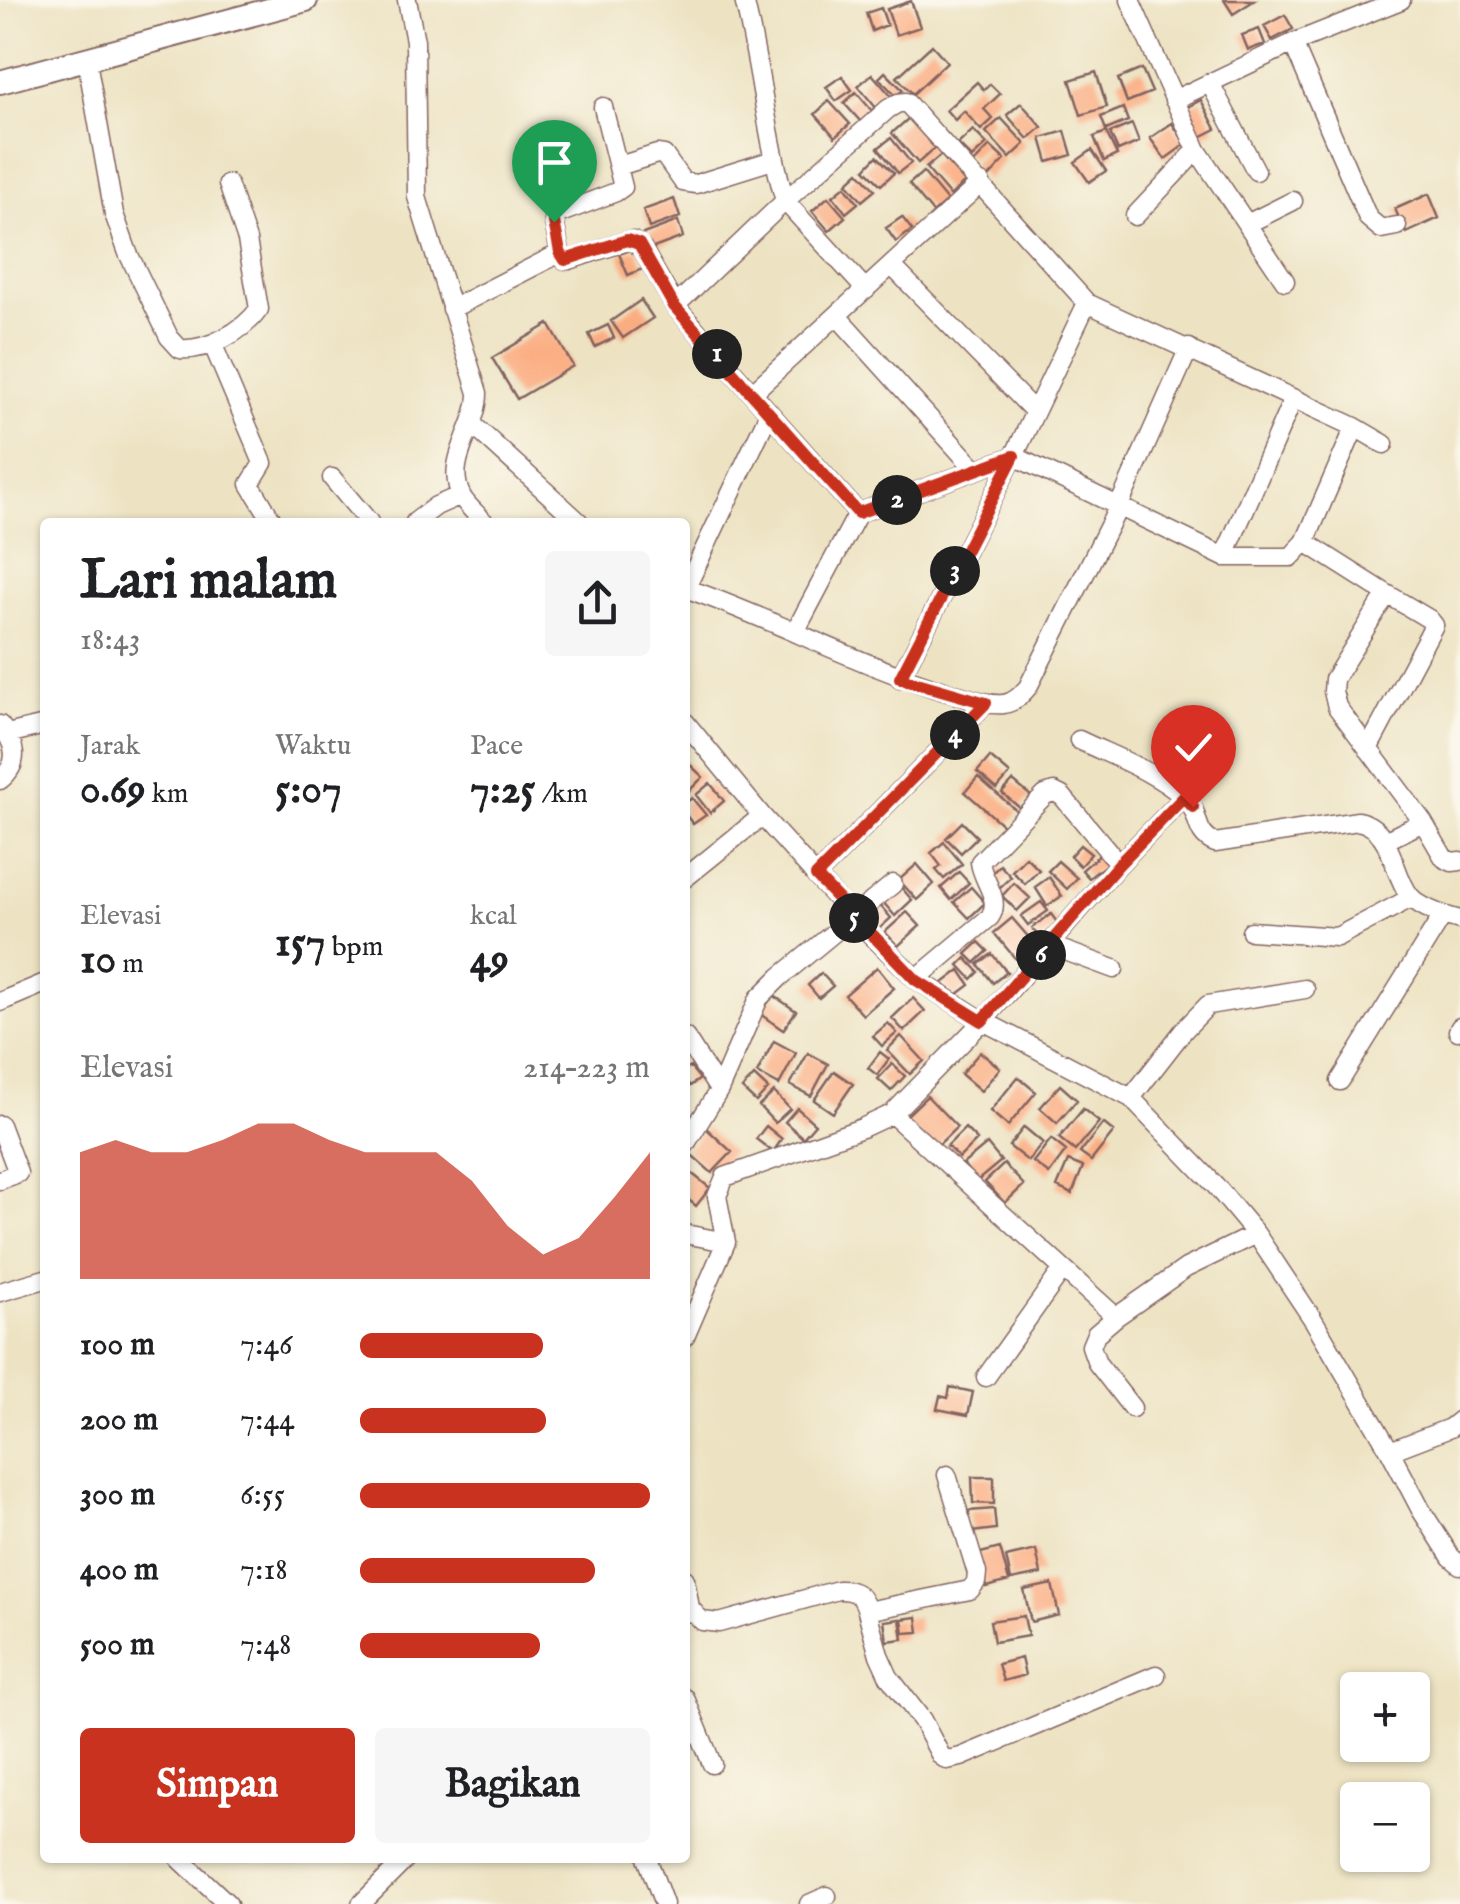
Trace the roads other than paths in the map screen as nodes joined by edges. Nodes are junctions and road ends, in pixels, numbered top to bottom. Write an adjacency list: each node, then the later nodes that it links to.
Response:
1 (306, 0): 7 (main road)
2 (406, 0): 29 (street)
3 (744, 0): 13 (street)
4 (1130, 0): 10 (street)
5 (1401, 0): 6 (street)
6 (1293, 43): 9 (street); 22 (street)
7 (87, 61): 8 (main road); 31 (street)
8 (0, 82)
9 (1210, 83): 10 (street); 15 (street)
10 (1174, 100): 12 (street)
11 (603, 107): 14 (street)
12 (1197, 150): 20 (street); 21 (street)
13 (773, 160): 14 (street); 18 (street)
14 (618, 166): 23 (street)
15 (1256, 170)
16 (980, 183): 18 (street); 24 (street); 27 (street)
17 (228, 184): 31 (street)
18 (785, 201): 26 (street); 28 (street)
19 (1294, 201): 21 (street)
20 (1136, 216)
21 (1246, 224): 25 (street)
22 (1398, 226)
23 (560, 252): 28 (street); 29 (street)
24 (892, 266): 26 (street); 35 (street)
25 (1285, 281)
26 (866, 290): 30 (street)
27 (1087, 303): 32 (street); 35 (street)
28 (674, 306): 33 (street)
29 (451, 309): 37 (street)
30 (838, 317): 33 (street); 41 (street)
31 (212, 344): 46 (street)
32 (1188, 348): 34 (street); 44 (street)
33 (752, 393): 36 (street)
34 (1293, 399): 38 (street); 52 (street)
35 (1034, 411): 40 (street)
36 (769, 412): 45 (street); 53 (street)
37 (473, 426): 43 (street); 50 (street)
38 (1355, 427): 39 (street); 51 (street)
39 (1384, 444)
40 (1014, 456): 41 (street); 44 (street); 57 (street)
41 (976, 470): 45 (street)
42 (332, 478): 47 (street)
43 (461, 495): 48 (street); 49 (street)
44 (1118, 508): 52 (street); 58 (street)
45 (858, 513): 56 (street)
46 (271, 518)
47 (366, 518)
48 (420, 518)
49 (481, 518)
50 (575, 518)
51 (1305, 542): 52 (street); 55 (street)
52 (1224, 557)
53 (690, 578)
54 (690, 590): 56 (street)
55 (1387, 594): 63 (street); 63 (street)
56 (795, 632): 57 (street)
57 (900, 678): 58 (street)
58 (986, 703): 72 (street)
59 (40, 726): 61 (street)
60 (690, 728): 66 (street)
61 (4, 730): 64 (street)
62 (1079, 740): 65 (street)
63 (1368, 749): 67 (street)
64 (0, 780)
65 (1184, 797): 68 (street); 70 (street)
66 (762, 816): 71 (street); 72 (street)
67 (1423, 822): 68 (street); 69 (street)
68 (1385, 841): 74 (street)
69 (1460, 861)
70 (1119, 864): 78 (street); 80 (street)
71 (690, 874)
72 (816, 876): 75 (street)
73 (894, 884): 75 (street)
74 (1411, 898): 76 (street); 77 (street)
75 (853, 917): 80 (street); 87 (street)
76 (1451, 918): 86 (street)
77 (1251, 932)
78 (1049, 945): 79 (street); 84 (street)
79 (1114, 969)
80 (916, 980): 84 (street)
81 (40, 985): 83 (street)
82 (1305, 989): 88 (street)
83 (0, 1002)
84 (982, 1021): 88 (street); 89 (street)
85 (690, 1044): 87 (street)
86 (1340, 1082)
87 (719, 1090): 91 (street)
88 (1131, 1098): 93 (street)
89 (892, 1114): 95 (street); 96 (street)
90 (0, 1125): 92 (street)
91 (690, 1137)
92 (0, 1180)
93 (1256, 1234): 99 (street); 104 (street)
94 (690, 1235): 95 (street)
95 (726, 1242): 100 (street)
96 (1064, 1269): 99 (street); 101 (street)
97 (40, 1280): 98 (street)
98 (0, 1292)
99 (1116, 1317): 102 (street)
100 (690, 1325)
101 (986, 1377)
102 (1132, 1408)
103 (1460, 1420): 104 (street)
104 (1390, 1451): 106 (street)
105 (947, 1475): 107 (street)
106 (1457, 1565)
107 (867, 1611): 108 (street); 109 (street)
108 (690, 1612)
109 (1156, 1674)
110 (690, 1710): 111 (street)
111 (712, 1764)
112 (184, 1863): 116 (street)
113 (402, 1863): 117 (street)
114 (649, 1863): 118 (street)
115 (828, 1896): 119 (street)
116 (228, 1904)
117 (361, 1904)
118 (664, 1904)
119 (809, 1904)

